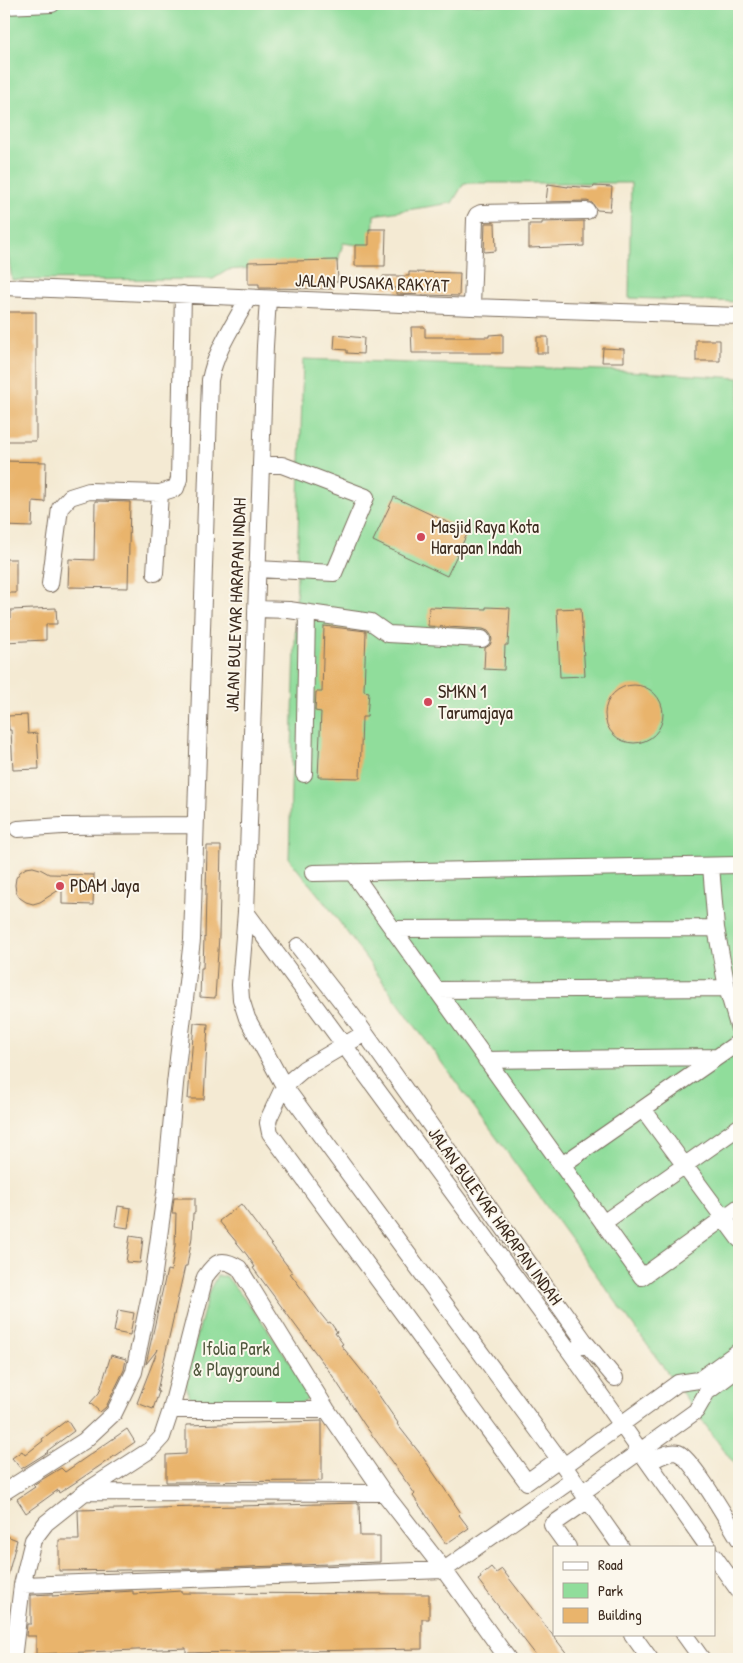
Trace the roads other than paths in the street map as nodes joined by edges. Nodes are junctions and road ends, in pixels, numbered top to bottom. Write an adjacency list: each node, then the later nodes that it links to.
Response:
1 (52, 4): 2 (street)
2 (4, 6)
3 (587, 212): 8 (street)
4 (4, 287): 5 (street, JALAN PUSAKA RAKYAT)
5 (183, 294): 6 (street, JALAN PUSAKA RAKYAT); 11 (street)
6 (248, 298): 7 (street, JALAN PUSAKA RAKYAT); 19 (street)
7 (268, 299): 8 (street, JALAN PUSAKA RAKYAT); 10 (street, JALAN BULEVAR HARAPAN INDAH)
8 (472, 307): 9 (street, JALAN PUSAKA RAKYAT)
9 (739, 316)
10 (261, 464): 12 (street, JALAN BULEVAR HARAPAN INDAH); 12 (street)
11 (160, 493): 13 (street); 14 (street)
12 (257, 569): 15 (street, JALAN BULEVAR HARAPAN INDAH)
13 (155, 573)
14 (50, 584)
15 (256, 609): 16 (street); 25 (street, JALAN BULEVAR HARAPAN INDAH)
16 (308, 613): 17 (street); 18 (street)
17 (482, 639)
18 (304, 774)
19 (195, 825): 20 (street); 57 (street)
20 (18, 829)
21 (739, 865): 22 (street)
22 (711, 866): 24 (street); 26 (street)
23 (313, 872): 24 (street)
24 (352, 872): 27 (street)
25 (246, 912): 34 (street, JALAN BULEVAR HARAPAN INDAH); 37 (street, JALAN BULEVAR HARAPAN INDAH)
26 (716, 928): 27 (street); 29 (street)
27 (393, 929): 30 (street)
28 (298, 946): 32 (street)
29 (727, 988): 30 (street); 31 (street)
30 (436, 990): 36 (street)
31 (739, 1029)
32 (365, 1033): 34 (street); 46 (street)
33 (739, 1042): 35 (street)
34 (344, 1045): 37 (street); 48 (street, JALAN BULEVAR HARAPAN INDAH)
35 (717, 1057): 36 (street); 38 (street)
36 (486, 1060): 41 (street)
37 (284, 1086): 56 (street, JALAN BULEVAR HARAPAN INDAH); 56 (street)
38 (643, 1109): 40 (street); 41 (street)
39 (739, 1126): 40 (street)
40 (684, 1165): 43 (street); 44 (street)
41 (562, 1166): 44 (street)
42 (739, 1207): 43 (street)
43 (724, 1218): 44 (street); 45 (street)
44 (603, 1223)
45 (739, 1239)
46 (585, 1342): 48 (street); 50 (street)
47 (739, 1351): 51 (street)
48 (571, 1353): 54 (street, JALAN BULEVAR HARAPAN INDAH)
49 (739, 1368): 51 (street)
50 (615, 1378)
51 (703, 1386): 54 (street); 55 (street)
52 (171, 1410): 53 (street); 53 (street); 58 (street)
53 (327, 1410): 59 (street)
54 (622, 1424): 55 (street, JALAN BULEVAR HARAPAN INDAH); 56 (street)
55 (644, 1456): 60 (street); 61 (street); 64 (street, JALAN BULEVAR HARAPAN INDAH)
56 (565, 1468): 60 (street, JALAN BULEVAR HARAPAN INDAH); 66 (street)
57 (4, 1492)
58 (85, 1492): 59 (street); 67 (street)
59 (384, 1493): 66 (street)
60 (585, 1496): 62 (street); 63 (street, JALAN BULEVAR HARAPAN INDAH)
61 (739, 1539)
62 (567, 1546)
63 (620, 1546)
64 (707, 1546)
65 (716, 1559): 68 (street)
66 (444, 1570): 67 (street); 72 (street)
67 (22, 1585): 71 (street)
68 (739, 1591)
69 (633, 1636): 73 (street)
70 (685, 1636): 74 (street)
71 (13, 1659)
72 (508, 1659)
73 (650, 1659)
74 (702, 1659)

